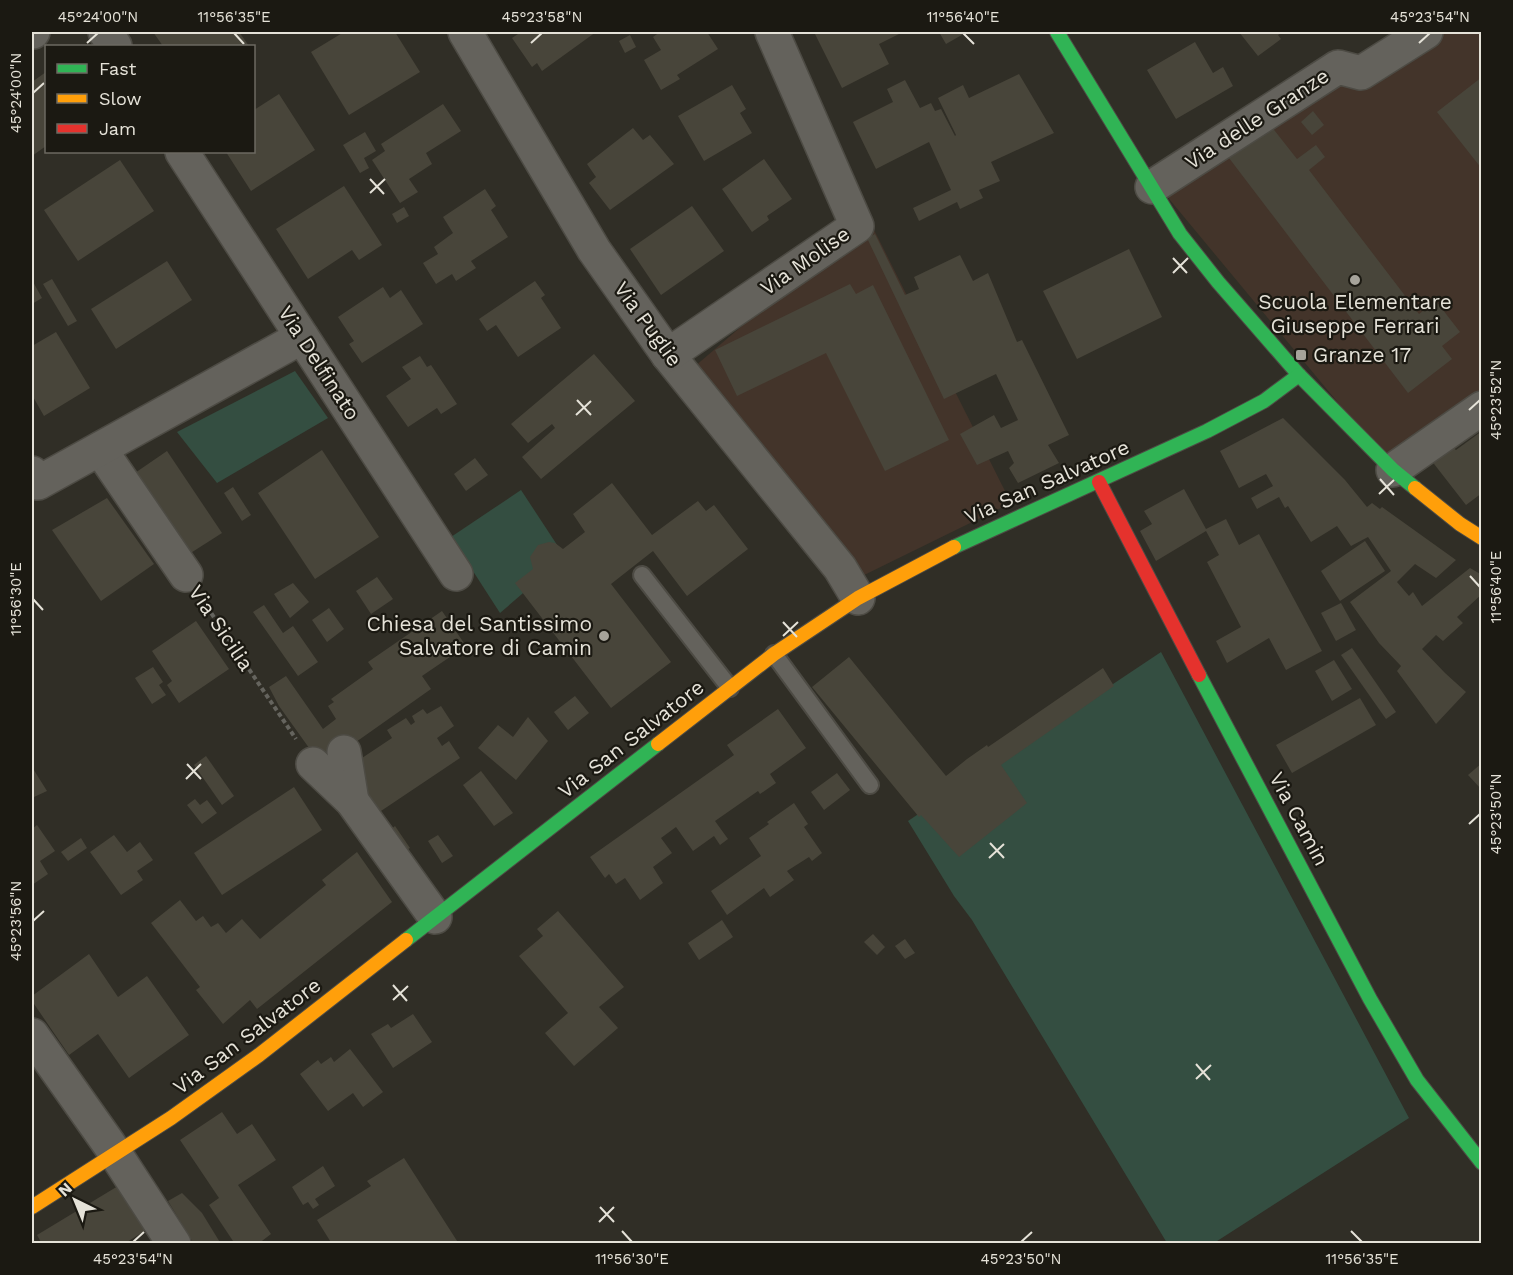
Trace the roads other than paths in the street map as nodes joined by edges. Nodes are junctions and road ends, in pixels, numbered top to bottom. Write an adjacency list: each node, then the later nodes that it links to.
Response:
1 (105, 32): 6 (street)
2 (465, 32): 10 (street, Via Puglie)
3 (772, 32): 10 (street, Via Molise)
4 (1057, 32): 8 (street)
5 (1426, 32): 8 (street, Via delle Granze)
6 (113, 45)
7 (183, 153): 9 (street, Via Delfinato)
8 (1152, 187): 11 (street)
9 (302, 337): 13 (street); 18 (street, Via Delfinato)
10 (668, 355): 21 (street, Via Puglie)
11 (1299, 375): 14 (street); 16 (street, Via San Salvatore)
12 (1482, 408): 14 (street)
13 (100, 448): 15 (street); 19 (street, Via Sicilia)
14 (1393, 470): 17 (street)
15 (32, 473)
16 (1099, 482): 21 (street, Via San Salvatore); 31 (street, Via Camin)
17 (1482, 538)
18 (456, 574)
19 (186, 575)
20 (642, 575): 23 (lane)
21 (858, 598): 22 (street, Via San Salvatore)
22 (774, 654): 23 (street, Via San Salvatore); 26 (lane)
23 (730, 688): 28 (street, Via San Salvatore)
24 (344, 752): 27 (street)
25 (313, 764): 27 (street)
26 (870, 785)
27 (352, 801): 28 (street)
28 (435, 917): 30 (street, Via San Salvatore)
29 (32, 1035): 30 (street)
30 (116, 1154): 32 (street, Via San Salvatore); 33 (street)
31 (1482, 1163)
32 (32, 1207)
33 (174, 1244)

